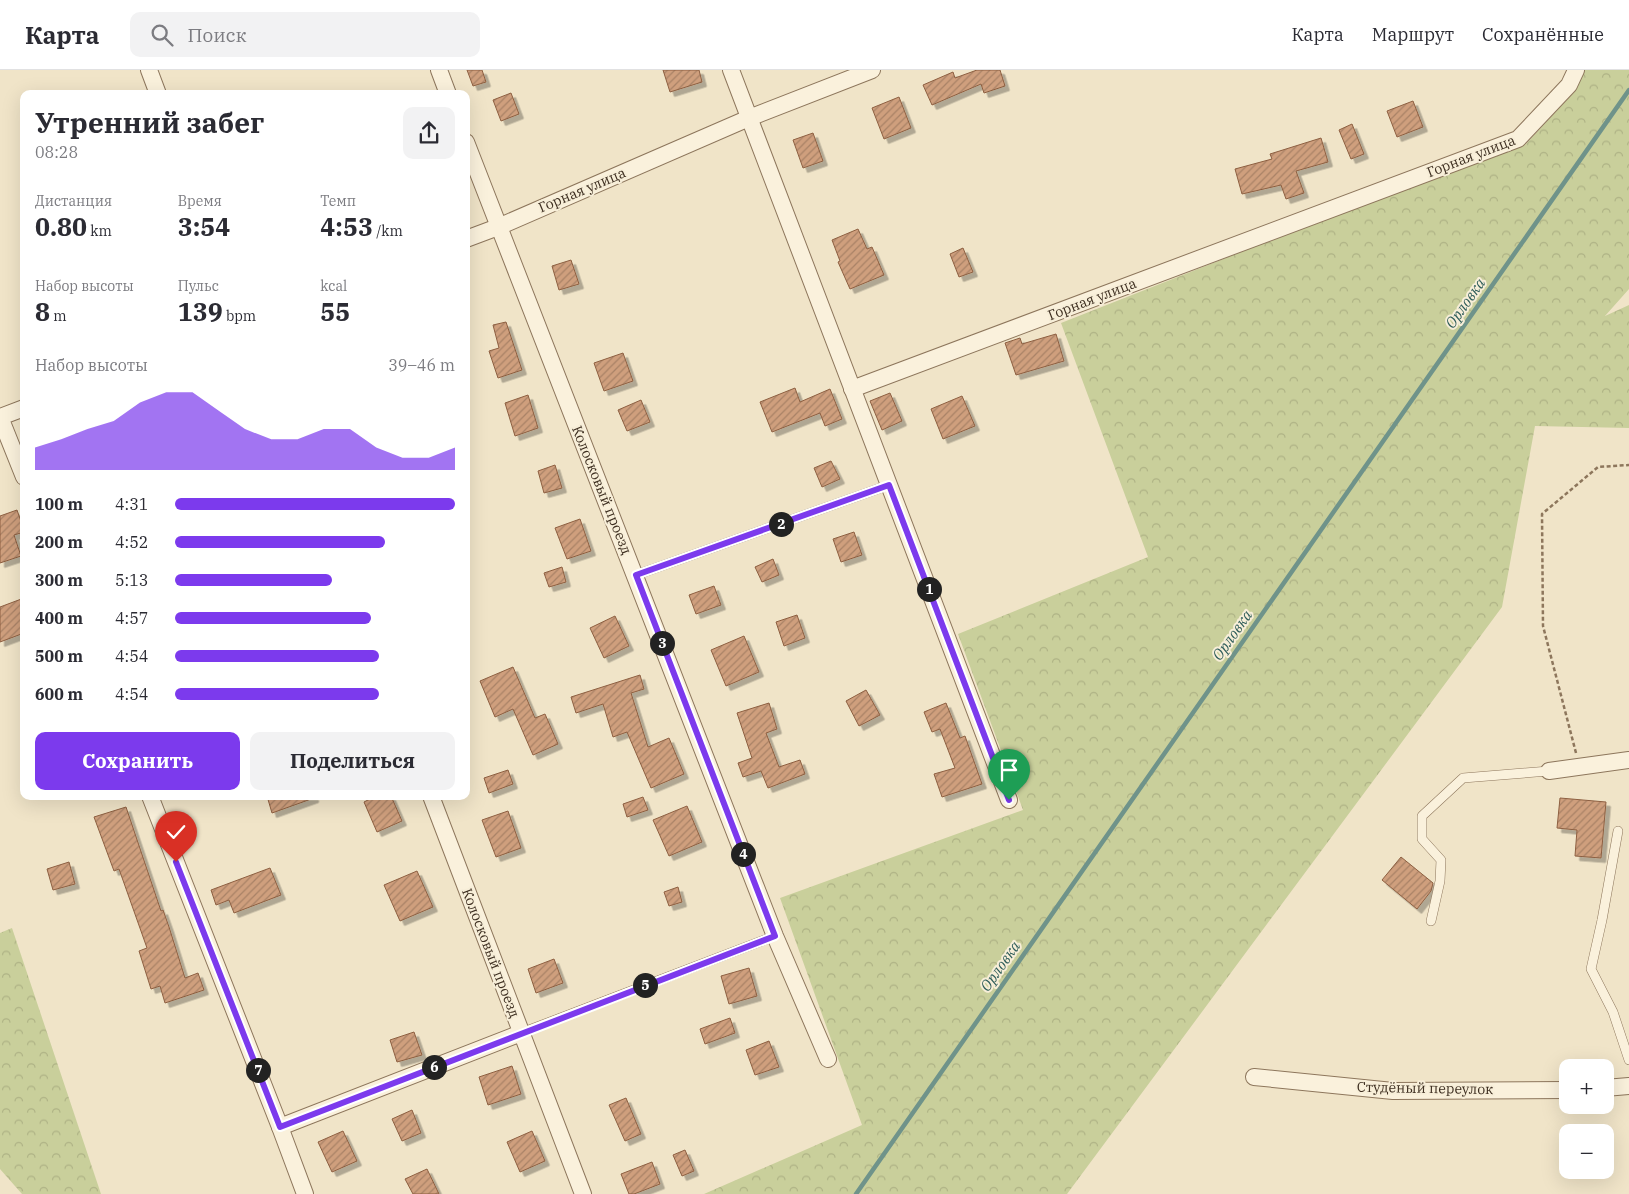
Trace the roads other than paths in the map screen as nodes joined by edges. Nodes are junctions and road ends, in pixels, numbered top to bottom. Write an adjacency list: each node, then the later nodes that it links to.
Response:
1 (149, 70): 6 (street)
2 (439, 70): 7 (street)
3 (731, 70): 8 (street)
4 (872, 70): 8 (street, Горная улица)
5 (1576, 70): 12 (street, Горная улица)
6 (156, 90)
7 (446, 90)
8 (749, 118): 10 (street, Горная улица); 12 (street)
9 (470, 153): 10 (street)
10 (498, 227): 11 (street, Горная улица); 17 (street, Колосковый проезд)
11 (470, 238)
12 (852, 389): 16 (street)
13 (20, 410): 14 (street)
14 (0, 417): 15 (street)
15 (20, 467)
16 (889, 485): 17 (lane); 22 (street)
17 (636, 575): 25 (street, Колосковый проезд)
18 (1629, 760): 19 (street)
19 (1549, 771): 24 (lane)
20 (152, 800): 33 (street)
21 (433, 800): 26 (street, Колосковый проезд)
22 (1009, 800)
23 (1618, 831): 28 (lane)
24 (1431, 921)
25 (775, 936): 26 (lane); 27 (street, Колосковый проезд)
26 (522, 1033): 33 (street); 35 (street, Колосковый проезд)
27 (828, 1059)
28 (1629, 1060)
29 (1254, 1077): 32 (street, Студёный переулок)
30 (1629, 1086): 31 (street)
31 (1614, 1087)
32 (1559, 1090)
33 (280, 1127): 34 (street)
34 (305, 1194)
35 (583, 1194)

